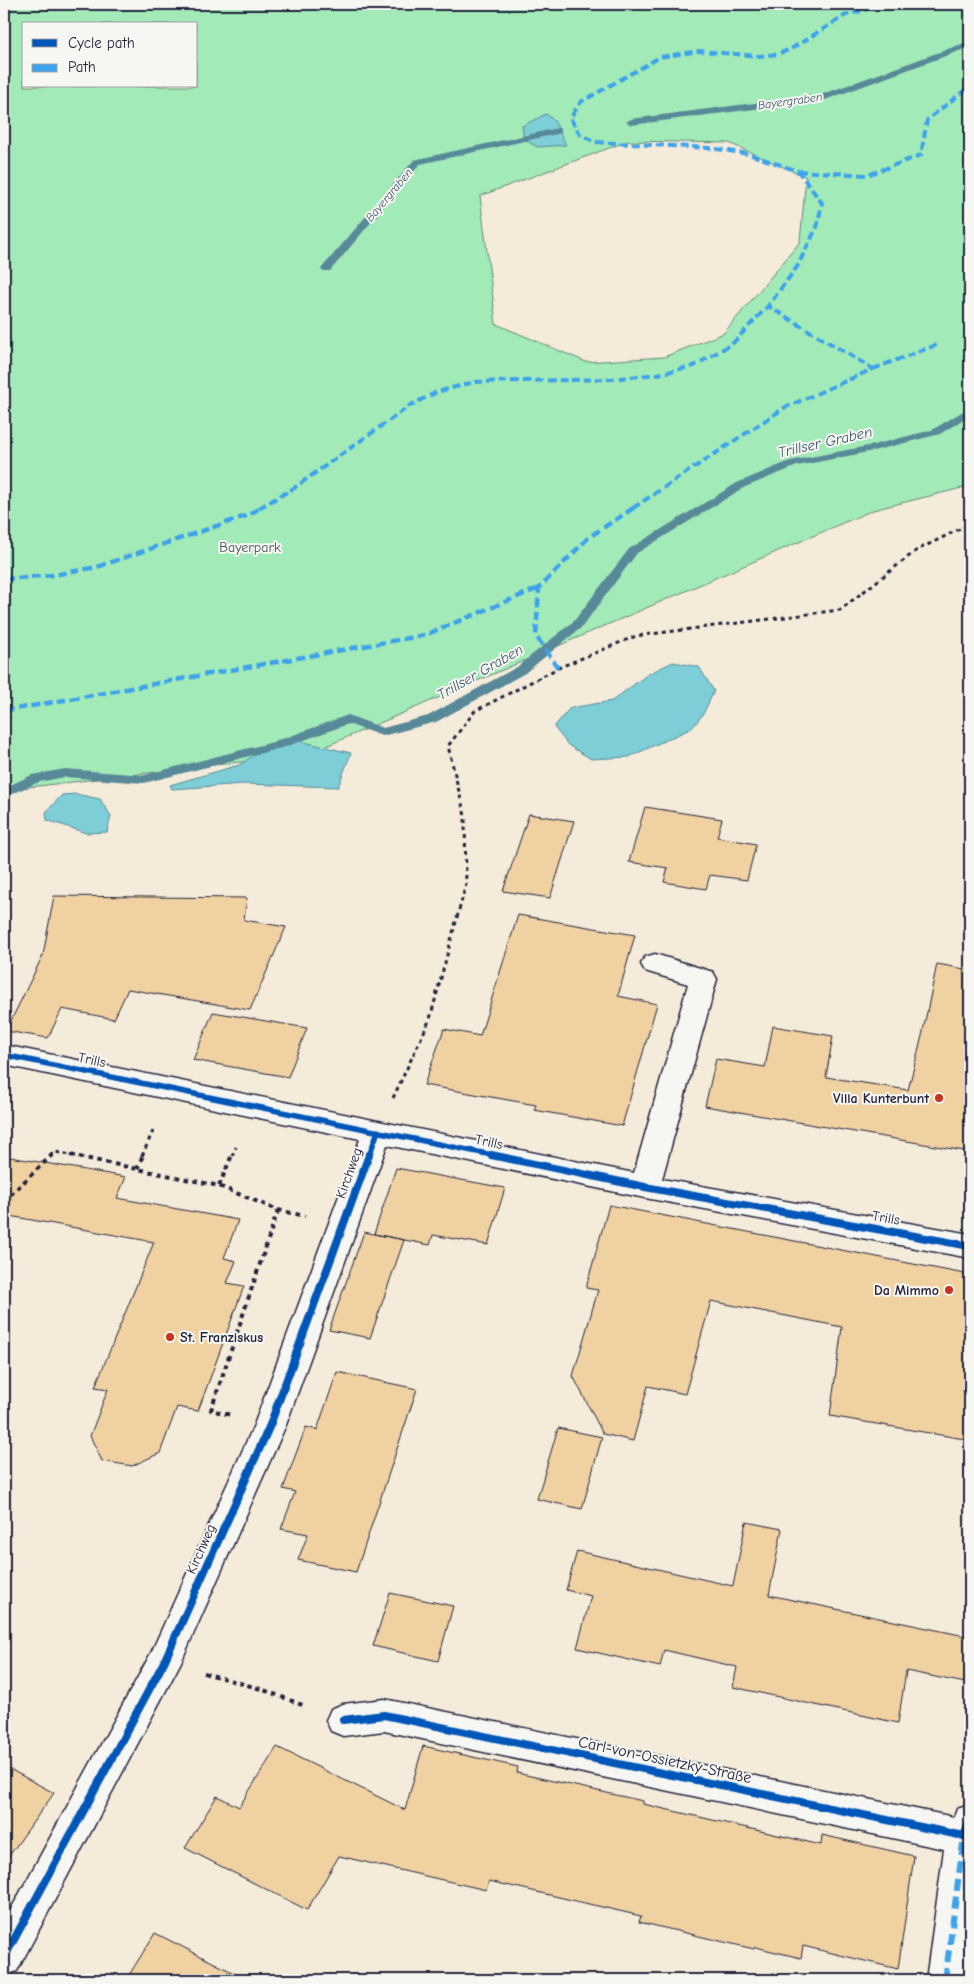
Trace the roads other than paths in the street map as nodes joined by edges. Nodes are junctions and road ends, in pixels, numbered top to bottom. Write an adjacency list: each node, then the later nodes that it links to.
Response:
1 (655, 964): 4 (street)
2 (4, 1054): 3 (street, Trills)
3 (378, 1131): 4 (street, Trills); 8 (street, Kirchweg)
4 (645, 1187): 5 (street, Trills)
5 (970, 1246)
6 (343, 1720): 7 (street, Carl-von-Ossietzky-Straße)
7 (967, 1828): 9 (street, Carl-von-Ossietzky-Straße)
8 (4, 1958)
9 (945, 1980)

